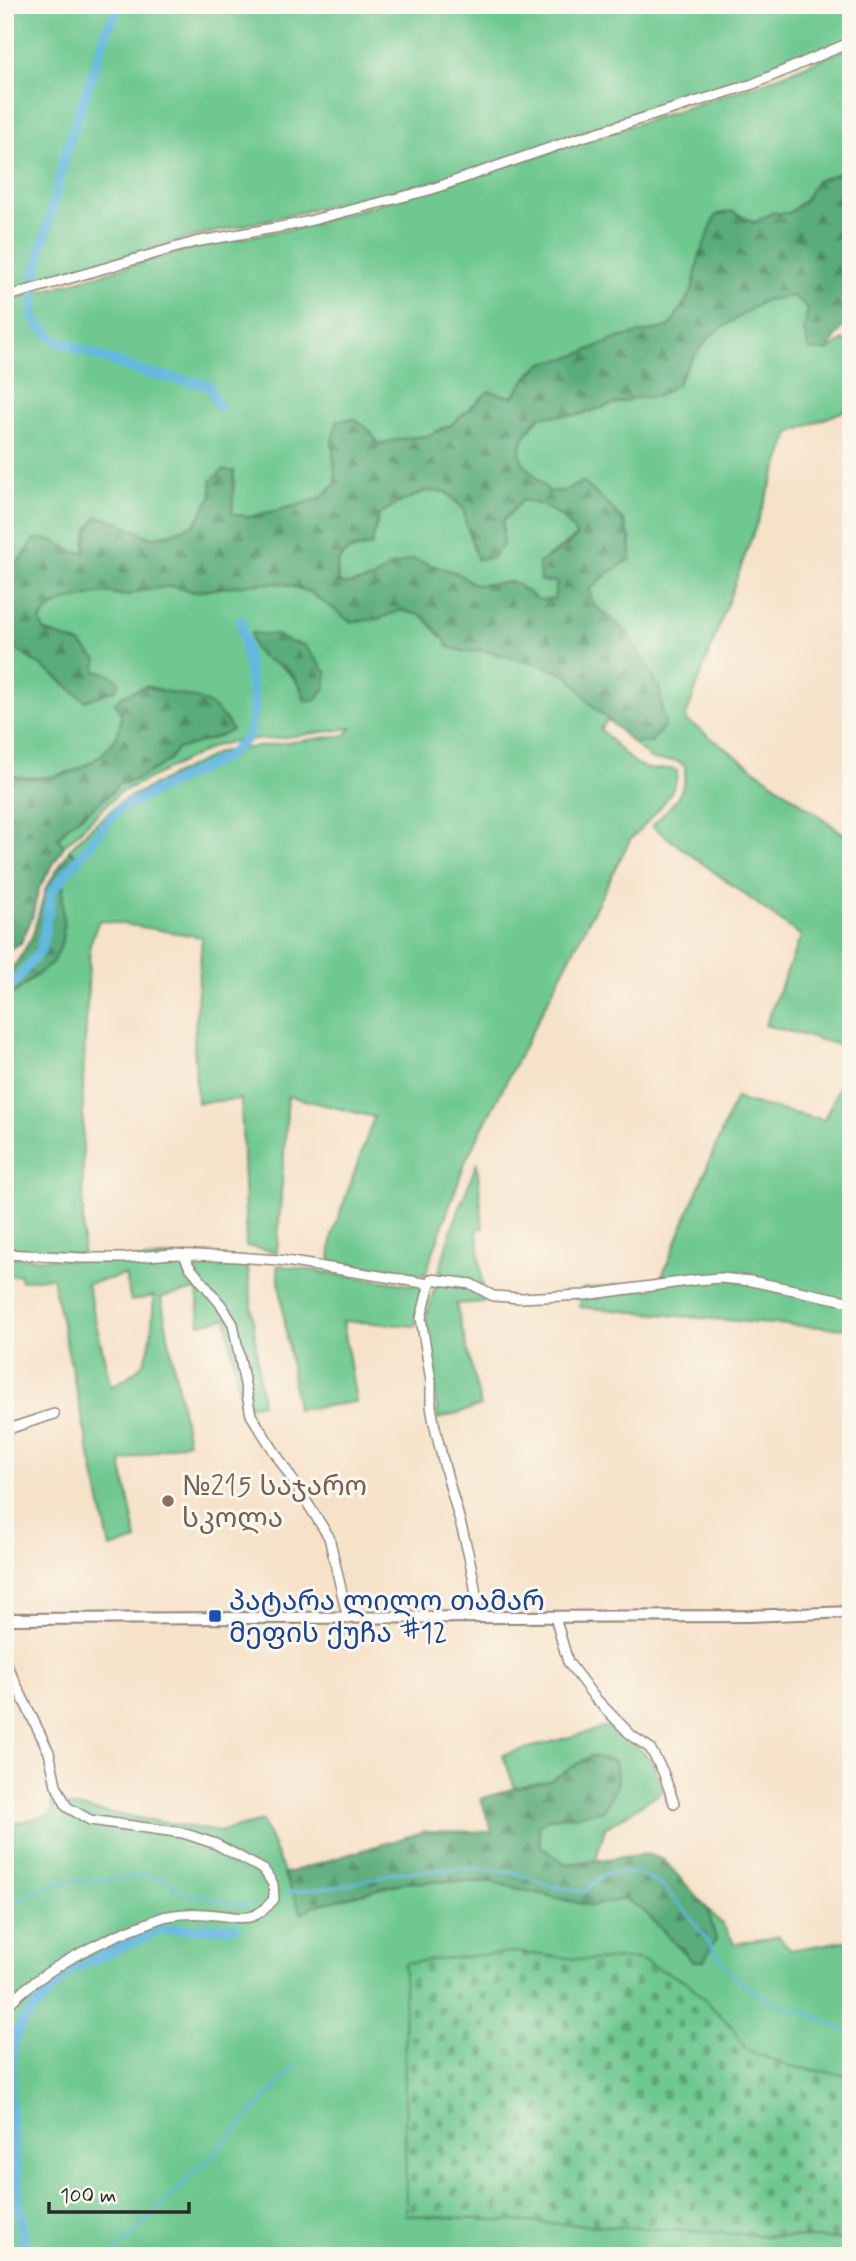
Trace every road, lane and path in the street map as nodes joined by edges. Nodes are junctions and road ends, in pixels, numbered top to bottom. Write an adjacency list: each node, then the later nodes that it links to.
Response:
1 (851, 42): 2 (street)
2 (5, 297)
3 (5, 1254): 4 (street)
4 (184, 1255): 5 (street); 13 (street)
5 (431, 1281): 6 (street); 10 (street)
6 (851, 1302)
7 (54, 1414): 8 (street)
8 (5, 1430)
9 (851, 1612): 11 (street)
10 (478, 1617): 11 (street); 13 (street)
11 (555, 1617): 15 (street)
12 (5, 1619): 13 (street)
13 (348, 1619)
14 (5, 1662): 16 (street)
15 (674, 1803)
16 (5, 2008)

